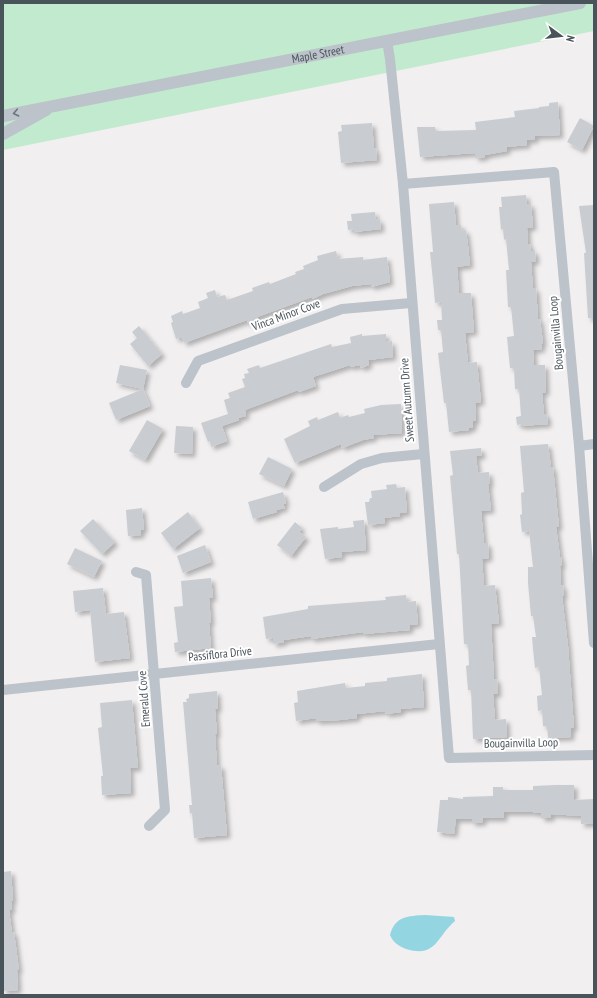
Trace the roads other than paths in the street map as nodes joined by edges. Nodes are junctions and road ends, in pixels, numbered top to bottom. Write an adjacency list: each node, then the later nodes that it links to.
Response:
1 (580, 3): 2 (street, Maple Street)
2 (387, 42): 3 (street, Maple Street); 6 (street, Sweet Autumn Drive)
3 (56, 104): 4 (street, Maple Street, one-way to 4); 5 (street, Maple Street)
4 (3, 116)
5 (3, 134)
6 (403, 184): 7 (street, Sweet Autumn Drive); 10 (street, Bougainvilla Loop)
7 (411, 303): 8 (street, Vinca Minor Cove); 11 (street, Sweet Autumn Drive)
8 (186, 382)
9 (594, 444): 10 (street)
10 (579, 446): 14 (street, Bougainvilla Loop)
11 (423, 454): 12 (street); 15 (street, Sweet Autumn Drive)
12 (324, 487)
13 (136, 572): 16 (street, Emerald Cove)
14 (594, 643)
15 (439, 644): 16 (street, Passiflora Drive); 19 (street, Sweet Autumn Drive)
16 (155, 674): 17 (street, Passiflora Drive); 20 (street, Emerald Cove)
17 (3, 690)
18 (594, 755): 19 (street, Bougainvilla Loop)
19 (449, 758)
20 (149, 826)

